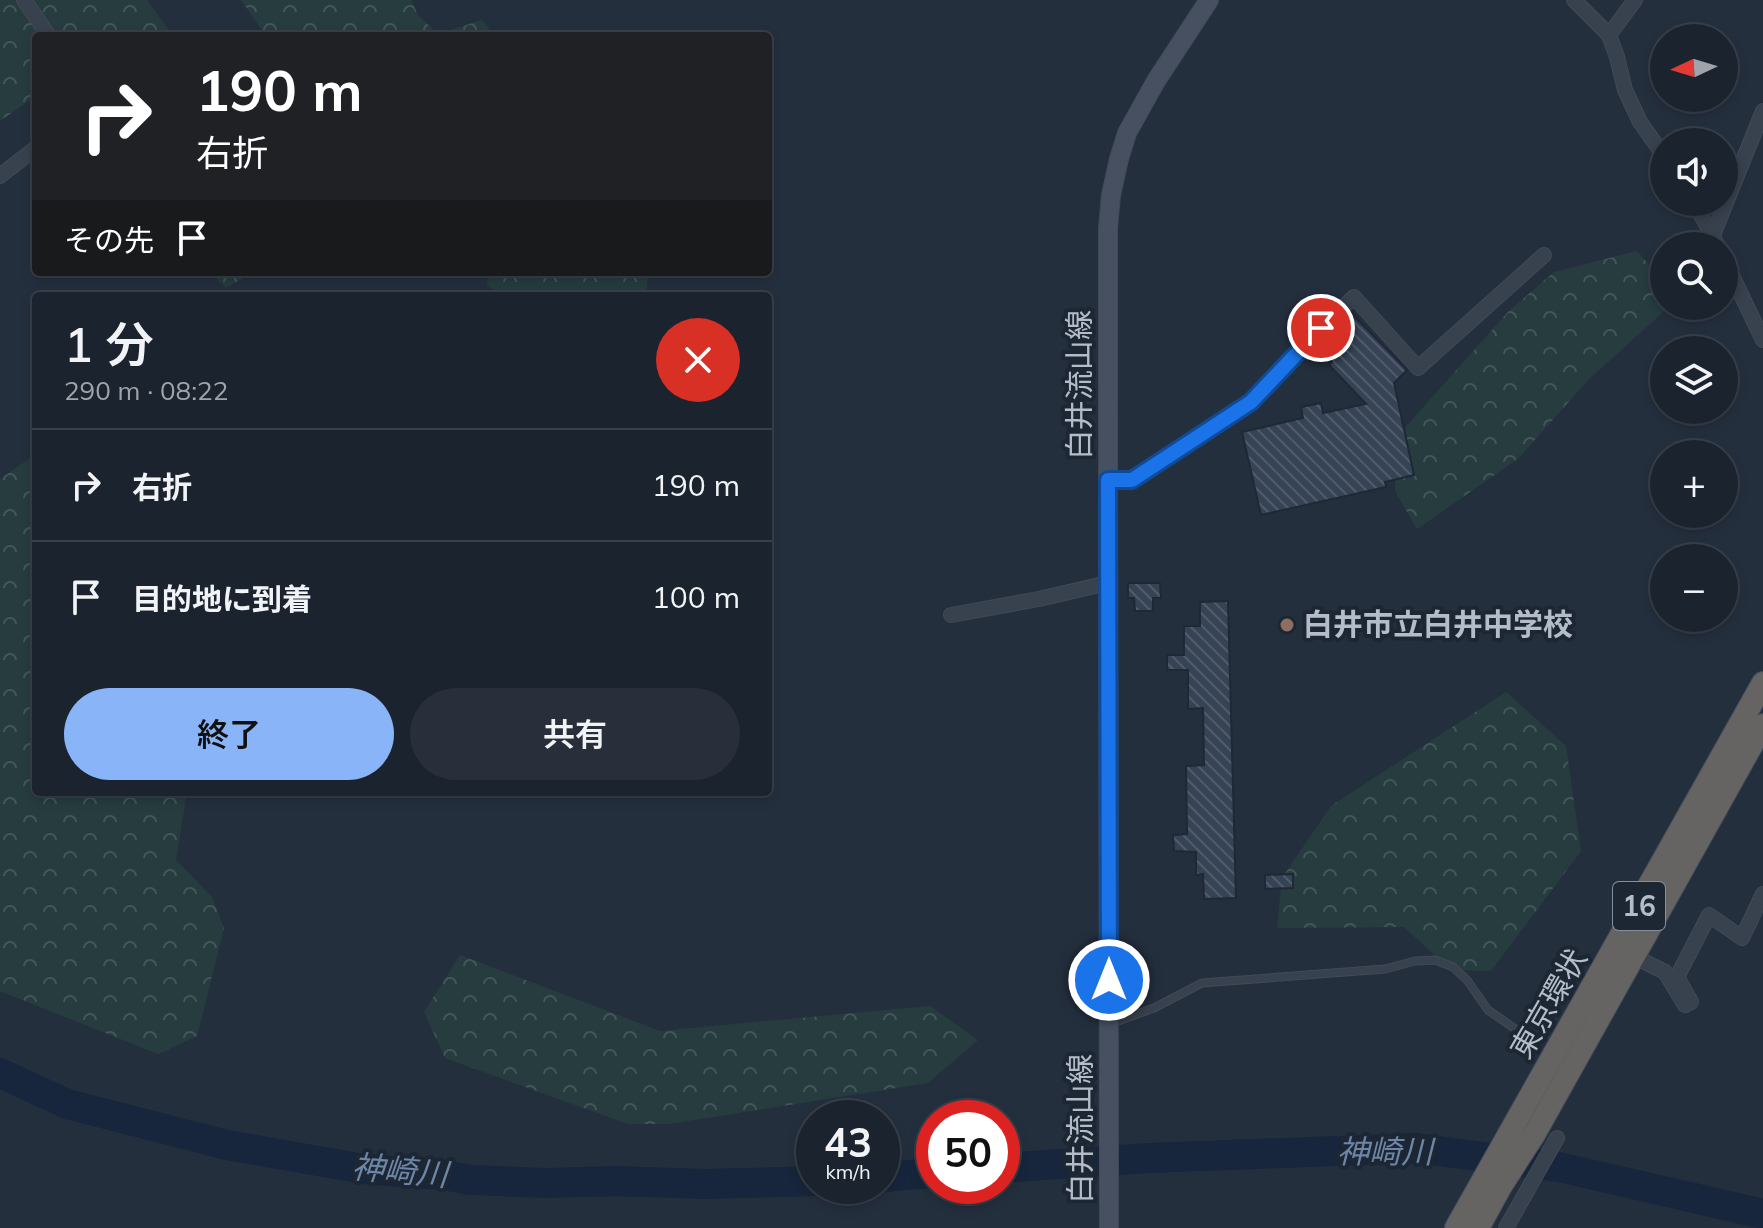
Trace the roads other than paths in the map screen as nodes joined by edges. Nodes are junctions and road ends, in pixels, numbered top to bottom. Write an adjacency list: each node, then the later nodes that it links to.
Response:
1 (24, 0): 5 (street)
2 (1209, 0): 15 (main road, 白井流山線)
3 (1574, 0): 6 (street)
4 (1635, 0): 6 (street)
5 (46, 32)
6 (1609, 35): 8 (street)
7 (1763, 111): 11 (street)
8 (1650, 136)
9 (32, 151): 10 (street)
10 (0, 176)
11 (1718, 232)
12 (1544, 255): 15 (street)
13 (1738, 288): 14 (street)
14 (1763, 340)
15 (1108, 480): 16 (main road, 白井流山線)
16 (1108, 583): 17 (street); 22 (main road, 白井流山線)
17 (951, 615)
18 (1763, 683): 25 (highway, 東京環状 / 16)
19 (1763, 725): 21 (highway, 東京環状 / 16)
20 (1763, 894): 21 (street)
21 (1633, 956): 24 (highway, 東京環状 / 16)
22 (1108, 1024): 23 (lane); 26 (main road, 白井流山線)
23 (1524, 1035)
24 (1546, 1136): 25 (highway, 東京環状 / 16); 29 (street)
25 (1492, 1183): 27 (highway, 東京環状 / 16); 28 (highway, 東京環状 / 16)
26 (1109, 1228)
27 (1456, 1228)
28 (1478, 1228)
29 (1506, 1228)

